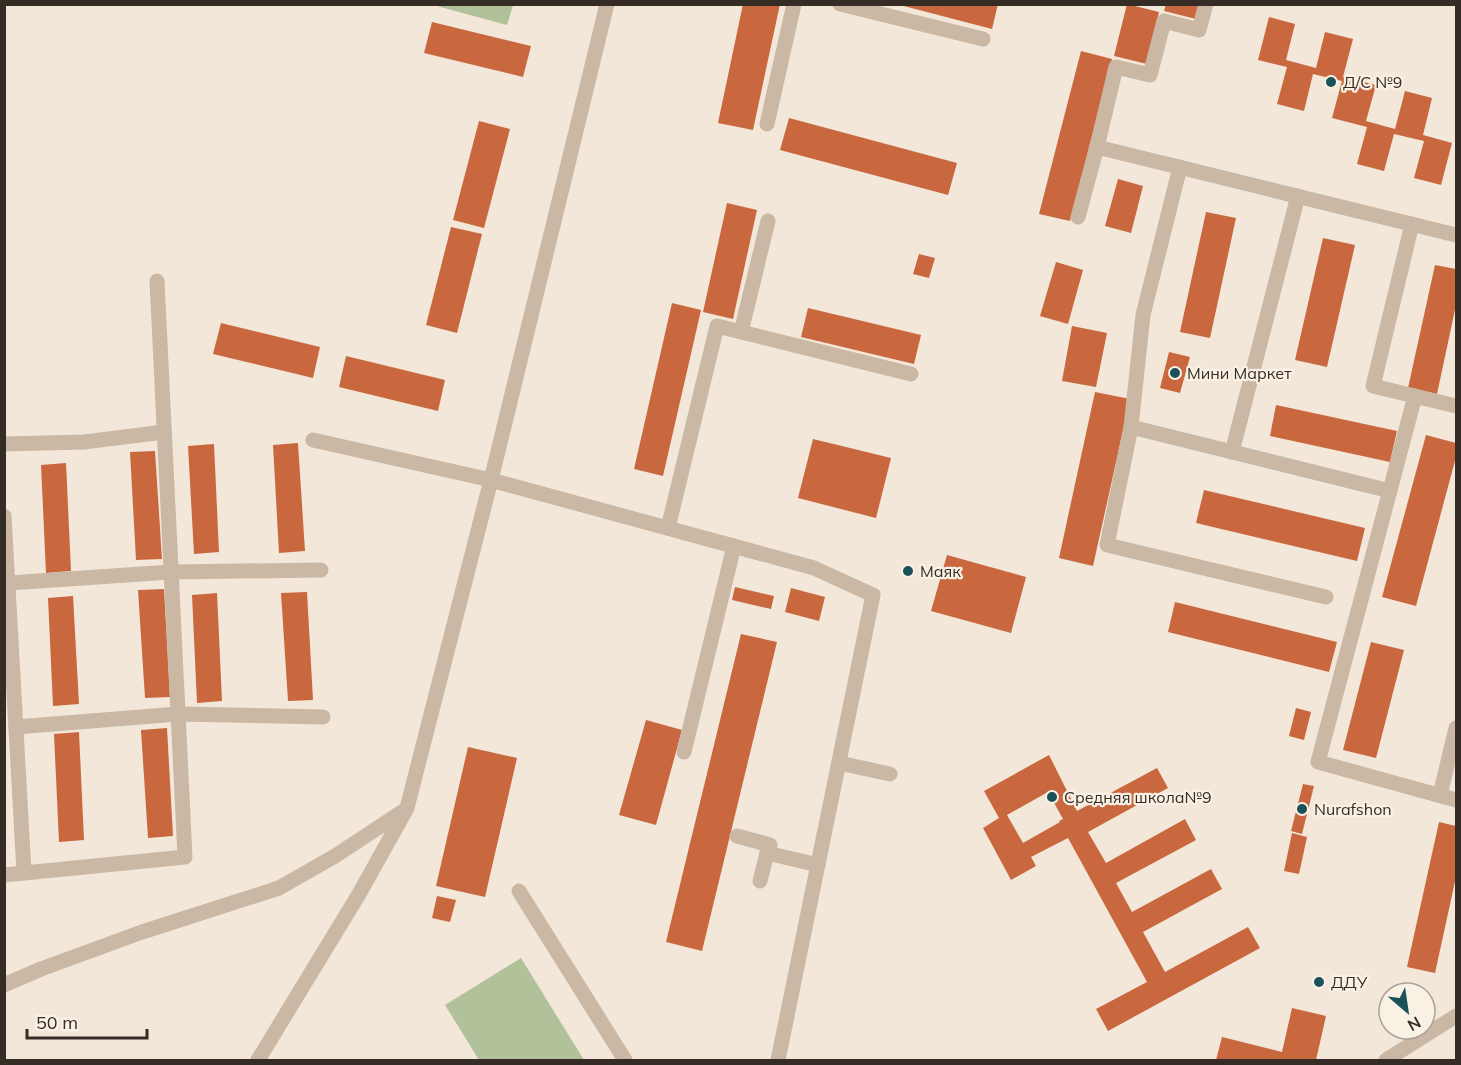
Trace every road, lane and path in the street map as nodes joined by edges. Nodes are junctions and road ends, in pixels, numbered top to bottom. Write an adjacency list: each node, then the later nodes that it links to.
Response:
1 (607, 4): 24 (street)
2 (794, 4): 6 (street)
3 (840, 4): 5 (street)
4 (1206, 4): 7 (street)
5 (983, 39)
6 (766, 124)
7 (1097, 147): 8 (street); 10 (street)
8 (1180, 167): 9 (street); 19 (street)
9 (1298, 196): 12 (street); 23 (street)
10 (1078, 217)
11 (768, 221): 15 (street)
12 (1412, 224): 13 (street); 17 (street)
13 (1456, 235)
14 (157, 281): 20 (street)
15 (741, 332): 16 (street); 27 (street)
16 (911, 374)
17 (1415, 396): 18 (street); 25 (street)
18 (1456, 406)
19 (1131, 426): 23 (street); 32 (street)
20 (164, 432): 22 (street); 30 (street)
21 (313, 440): 24 (street)
22 (4, 444)
23 (1232, 452): 25 (street)
24 (491, 480): 27 (street); 42 (street)
25 (1389, 491): 40 (street)
26 (4, 516): 31 (street)
27 (668, 528): 28 (street)
28 (734, 546): 37 (street); 38 (street)
29 (321, 570): 30 (street)
30 (171, 572): 31 (street); 33 (street)
31 (9, 583): 35 (street)
32 (1326, 597)
33 (178, 714): 34 (street); 35 (street); 46 (street)
34 (323, 717)
35 (16, 727): 46 (street)
36 (1456, 728): 40 (street)
37 (684, 752)
38 (839, 763): 39 (street); 45 (street)
39 (890, 774)
40 (1440, 795): 41 (street)
41 (1456, 800)
42 (407, 808): 50 (street); 52 (street)
43 (737, 836): 44 (street)
44 (767, 853): 45 (street); 48 (street)
45 (818, 866): 54 (street)
46 (24, 872): 47 (street)
47 (4, 875)
48 (760, 881)
49 (519, 891): 53 (street)
50 (4, 985)
51 (1456, 1016): 55 (street)
52 (258, 1060)
53 (625, 1060)
54 (778, 1060)
55 (1386, 1060)

